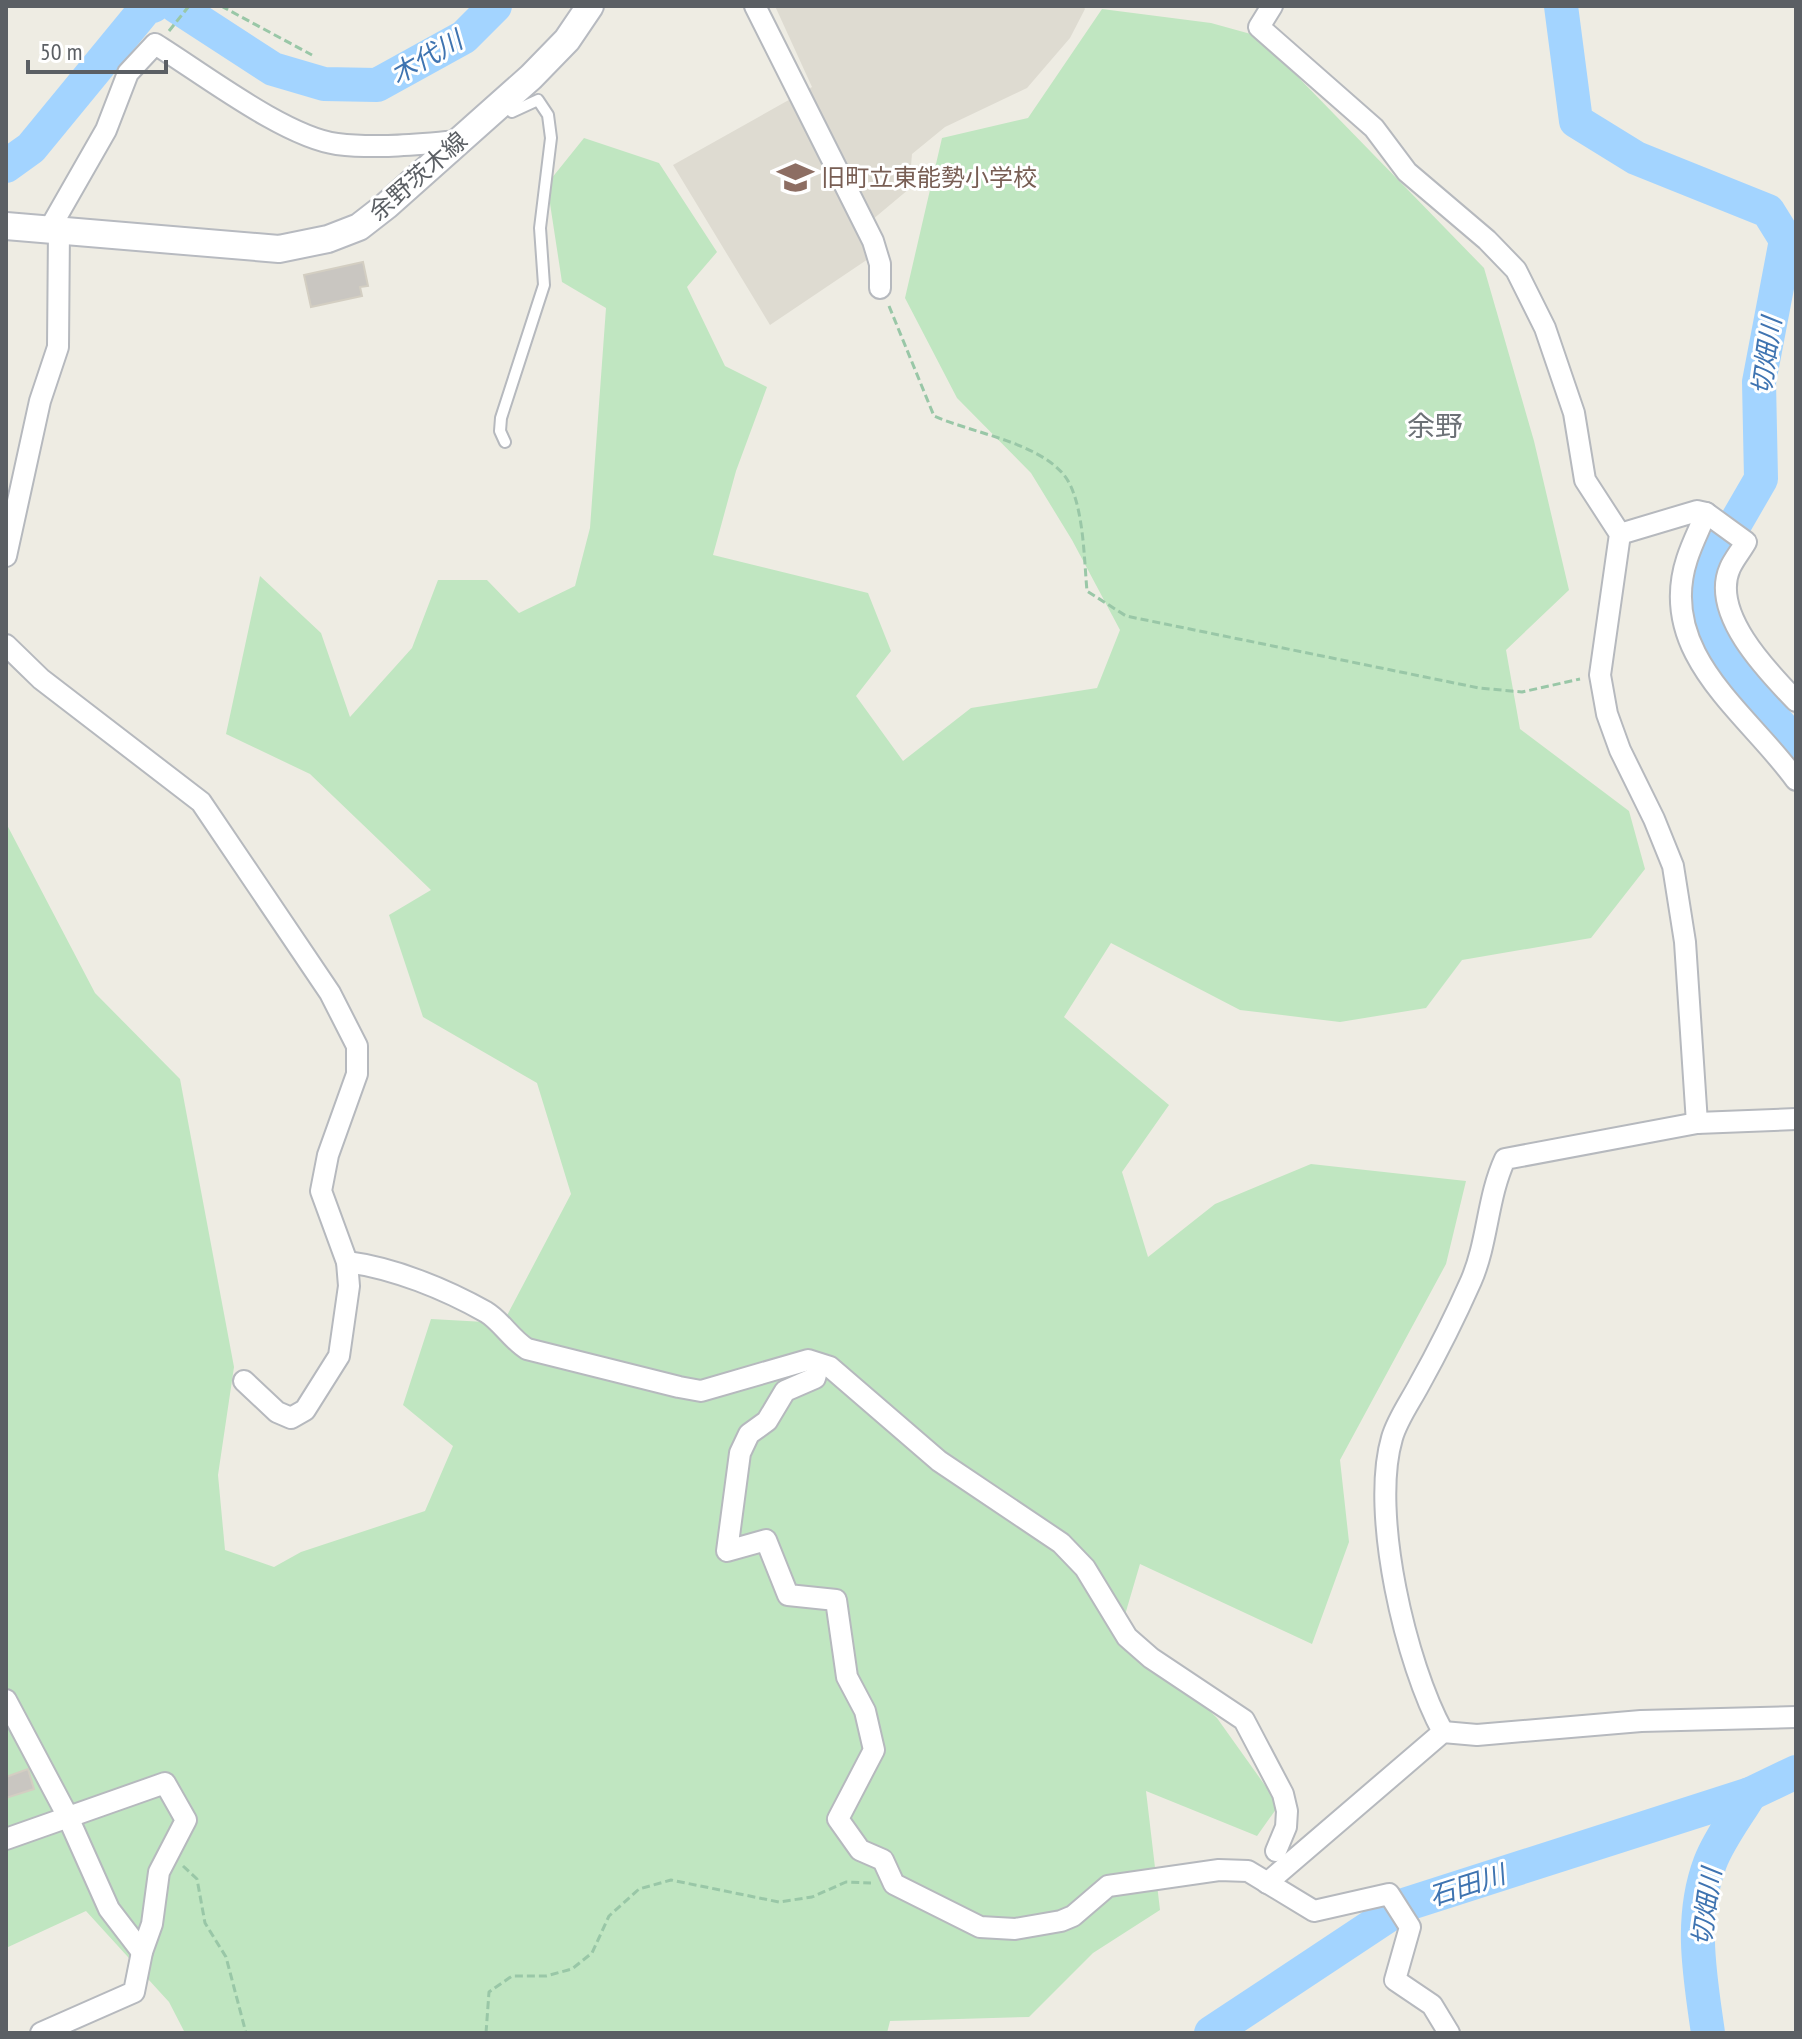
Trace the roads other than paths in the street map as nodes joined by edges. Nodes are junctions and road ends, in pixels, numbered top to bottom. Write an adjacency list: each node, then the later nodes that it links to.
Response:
1 (590, 6): 4 (main road, 余野茨木線)
2 (755, 6): 8 (street)
3 (1272, 6): 11 (street)
4 (502, 103): 5 (main road, 余野茨木線); 9 (lane)
5 (460, 141): 7 (main road, 余野茨木線); 7 (street)
6 (6, 226): 7 (main road, 余野茨木線)
7 (55, 229): 12 (street)
8 (880, 288)
9 (505, 442)
10 (1706, 513): 11 (street); 14 (street); 15 (street)
11 (1620, 534): 17 (street)
12 (6, 556)
13 (6, 645): 18 (street)
14 (1796, 701)
15 (1796, 780)
16 (1796, 1119): 17 (street)
17 (1697, 1123): 23 (street)
18 (347, 1262): 19 (street); 20 (street)
19 (819, 1364): 28 (street); 29 (street)
20 (244, 1381)
21 (6, 1700): 24 (street)
22 (1796, 1717): 23 (street)
23 (1443, 1732): 29 (street)
24 (26, 1737): 25 (street); 26 (street)
25 (6, 1744)
26 (67, 1815): 27 (street); 30 (street); 30 (street)
27 (6, 1839)
28 (1276, 1851)
29 (1267, 1883): 32 (street)
30 (142, 1952): 31 (street)
31 (41, 2033)
32 (1449, 2033)

